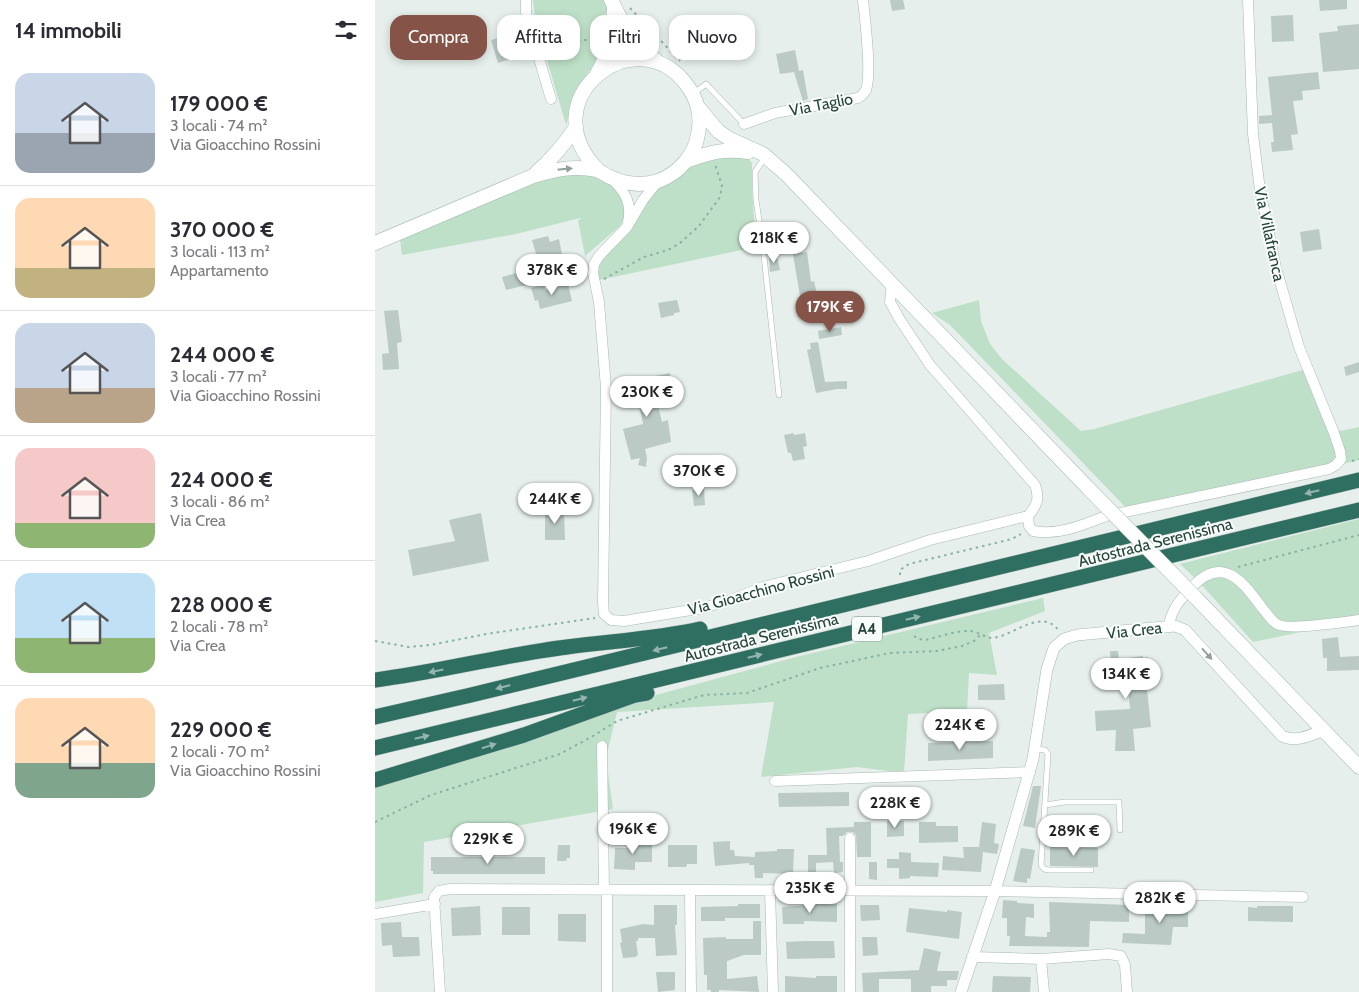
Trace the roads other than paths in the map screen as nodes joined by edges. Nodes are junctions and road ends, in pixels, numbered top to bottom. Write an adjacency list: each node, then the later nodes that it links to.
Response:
1 (526, 0): 7 (street)
2 (863, 0): 9 (street, Via Taglio)
3 (1248, 0): 22 (street, Via Villafranca)
4 (612, 4): 5 (main road); 6 (main road)
5 (661, 64): 6 (main road); 8 (main road)
6 (595, 76): 10 (main road)
7 (551, 99)
8 (695, 100): 9 (lane); 11 (main road); 12 (main road)
9 (744, 124)
10 (576, 127): 13 (main road); 14 (main road)
11 (765, 156): 12 (main road); 18 (main road); 19 (lane)
12 (686, 161): 15 (main road)
13 (603, 173): 14 (main road, one-way to 13); 15 (main road); 16 (street)
14 (533, 176): 17 (main road)
15 (658, 181): 16 (street)
16 (627, 227): 22 (street, Via Gioacchino Rossini)
17 (375, 243)
18 (892, 283): 22 (street); 29 (main road, bridge)
19 (779, 395)
20 (1359, 480): 23 (highway, Autostrada Serenissima / A4, one-way to 23)
21 (1359, 510): 26 (highway, Autostrada Serenissima / A4, one-way to 21)
22 (1027, 516)
23 (1187, 521): 27 (highway, one-way to 27); 28 (highway, Autostrada Serenissima / A4, one-way to 28)
24 (1359, 620): 25 (street)
25 (1169, 626): 29 (street, Via Crea, one-way to 29); 32 (street, Via Crea)
26 (727, 663): 31 (highway, Autostrada Serenissima / A4, one-way to 26); 35 (highway, one-way to 26)
27 (375, 680)
28 (375, 717)
29 (1324, 730): 33 (main road)
30 (602, 746): 41 (street)
31 (375, 748)
32 (1035, 748): 34 (street); 37 (lane)
33 (1359, 767)
34 (1030, 772): 36 (street); 45 (street)
35 (375, 780)
36 (775, 781)
37 (1045, 805): 38 (lane); 40 (lane)
38 (1120, 830)
39 (850, 838): 44 (street)
40 (1091, 870)
41 (606, 890): 42 (street); 47 (street); 52 (street)
42 (690, 890): 43 (street); 53 (street)
43 (771, 890): 44 (street); 54 (street)
44 (849, 890): 45 (street); 55 (street)
45 (995, 891): 46 (street); 49 (street)
46 (1303, 897)
47 (435, 904): 48 (street); 51 (street)
48 (375, 914)
49 (972, 957): 50 (street); 56 (street)
50 (1041, 959): 57 (street); 58 (street)
51 (440, 992)
52 (607, 992)
53 (691, 992)
54 (773, 992)
55 (850, 992)
56 (961, 992)
57 (1044, 992)
58 (1127, 992)

